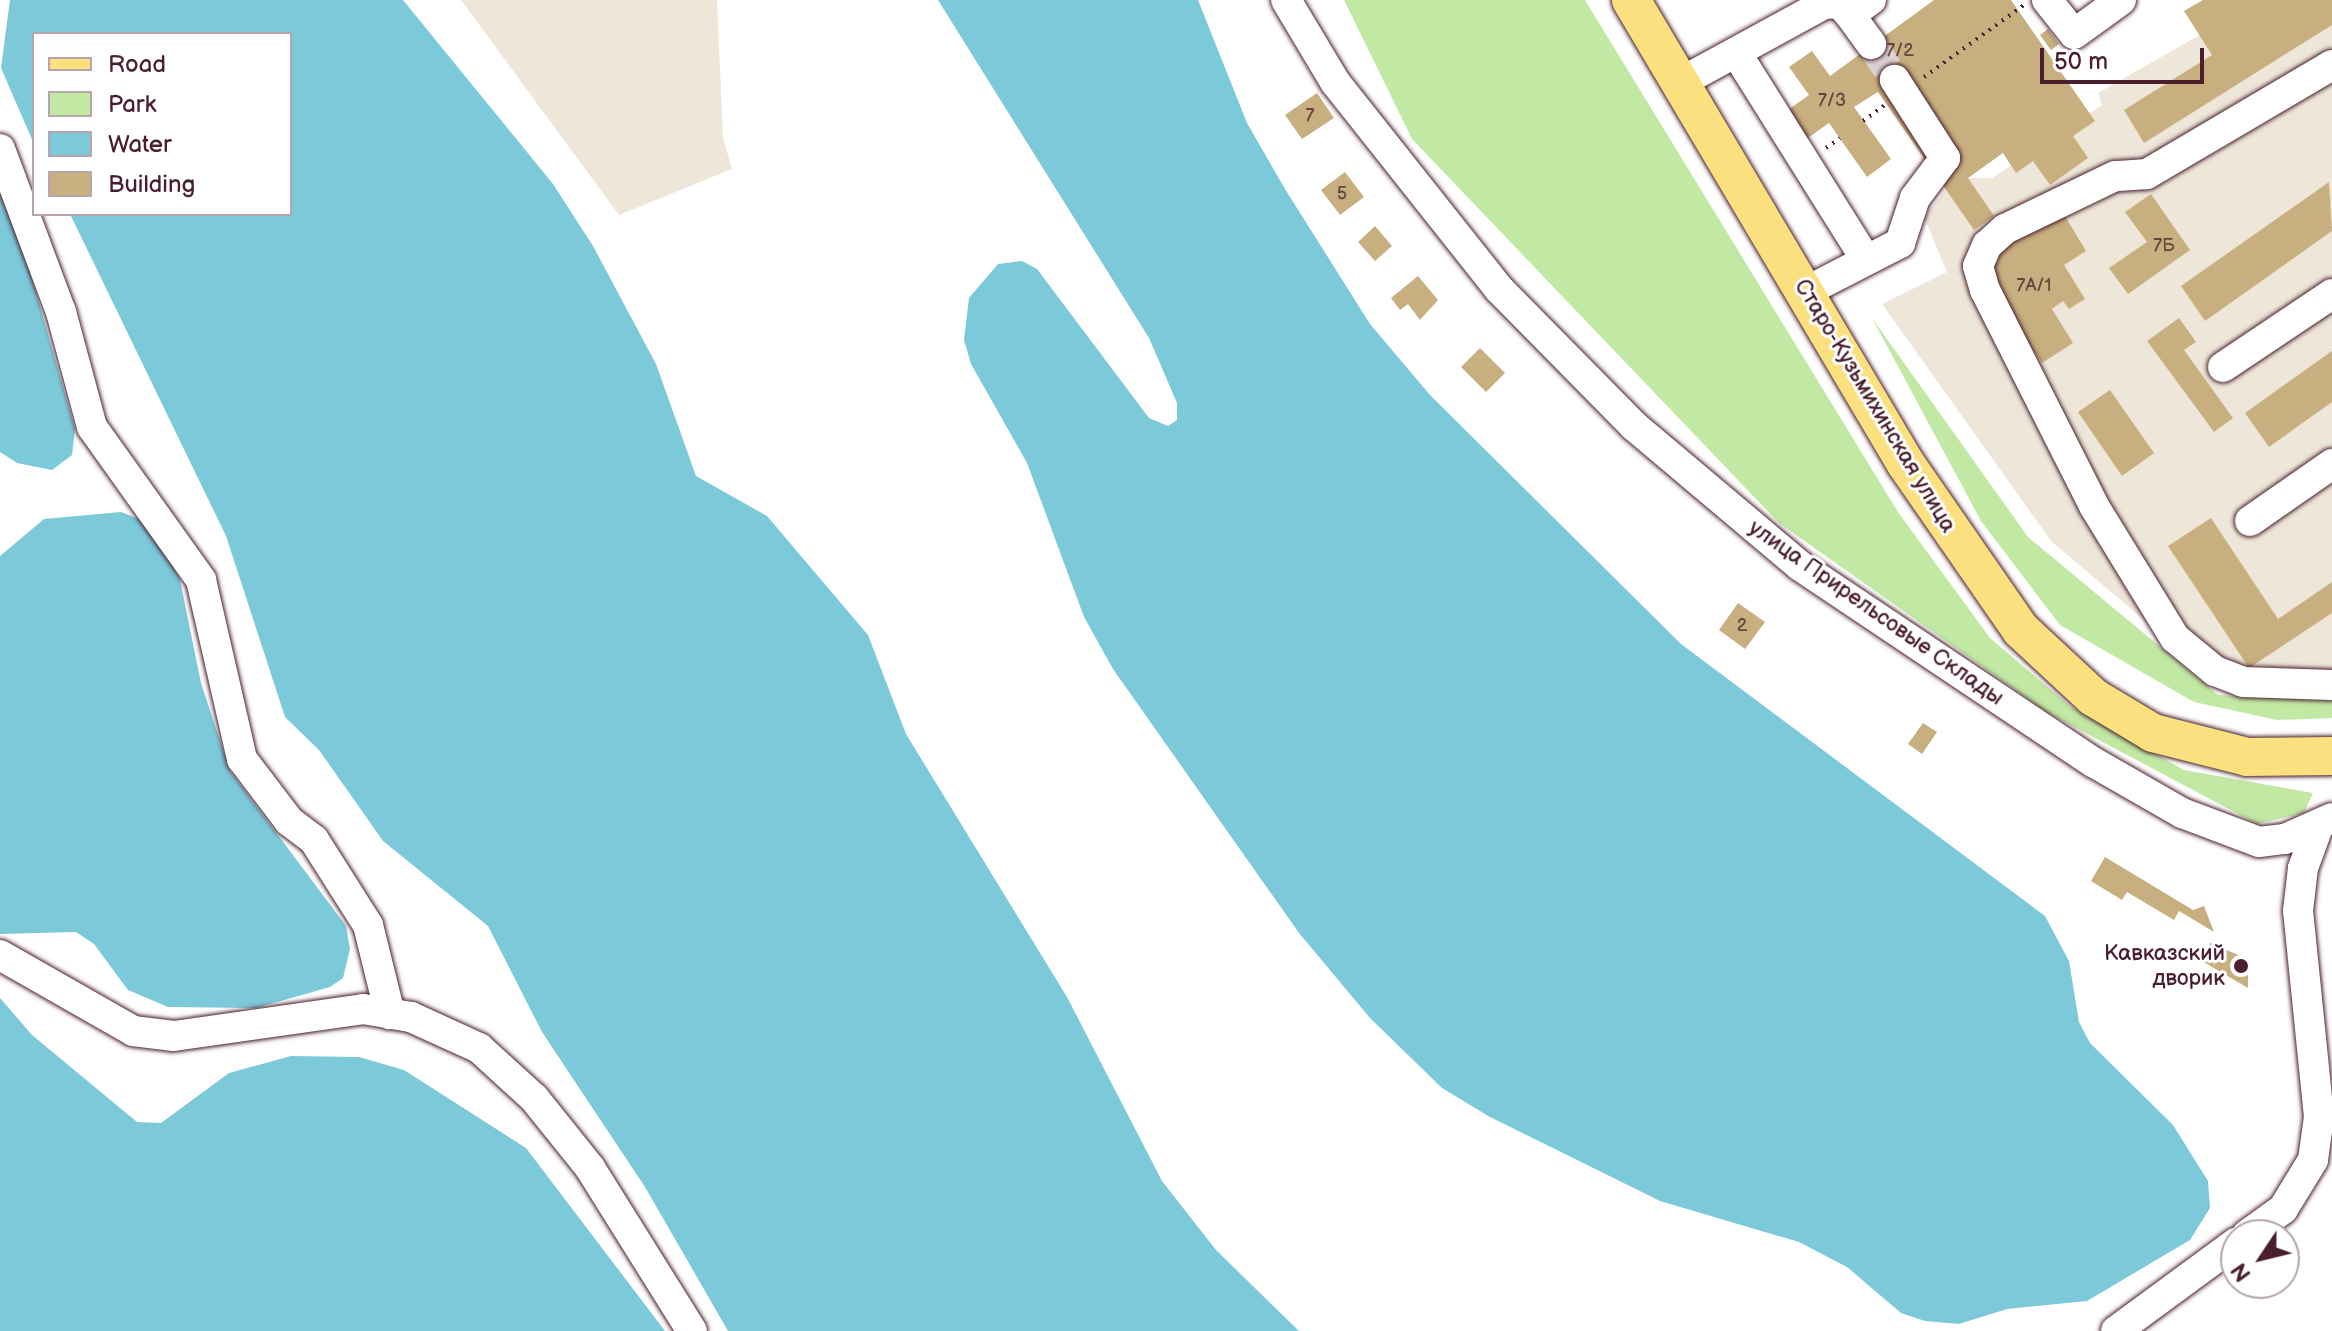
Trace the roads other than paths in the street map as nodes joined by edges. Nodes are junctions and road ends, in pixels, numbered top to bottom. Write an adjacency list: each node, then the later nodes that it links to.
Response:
1 (1286, 0): 22 (street, улица Прирельсовые Склады)
2 (1631, 0): 9 (main road, Старо-Кузьмихинская улица)
3 (2121, 0): 4 (street)
4 (2036, 2)
5 (1861, 7): 6 (street); 7 (street)
6 (1871, 44)
7 (1737, 54): 9 (street); 12 (street)
8 (2332, 65): 18 (street)
9 (1683, 81): 13 (main road, Старо-Кузьмихинская улица)
10 (1899, 86): 12 (street)
11 (0, 149): 24 (street)
12 (1866, 260): 13 (street)
13 (1807, 291): 20 (main road, Старо-Кузьмихинская улица)
14 (2332, 294): 15 (street)
15 (2223, 367)
16 (2332, 464): 17 (street)
17 (2250, 521)
18 (2332, 685)
19 (2332, 737): 20 (main road, Старо-Кузьмихинская улица)
20 (2188, 743): 21 (main road, Старо-Кузьмихинская улица)
21 (2332, 756)
22 (2325, 822): 25 (street)
23 (0, 955): 24 (street)
24 (390, 1014): 28 (street)
25 (2326, 1118): 26 (street)
26 (2269, 1219)
27 (2220, 1255): 29 (street)
28 (692, 1331)
29 (2116, 1331)

